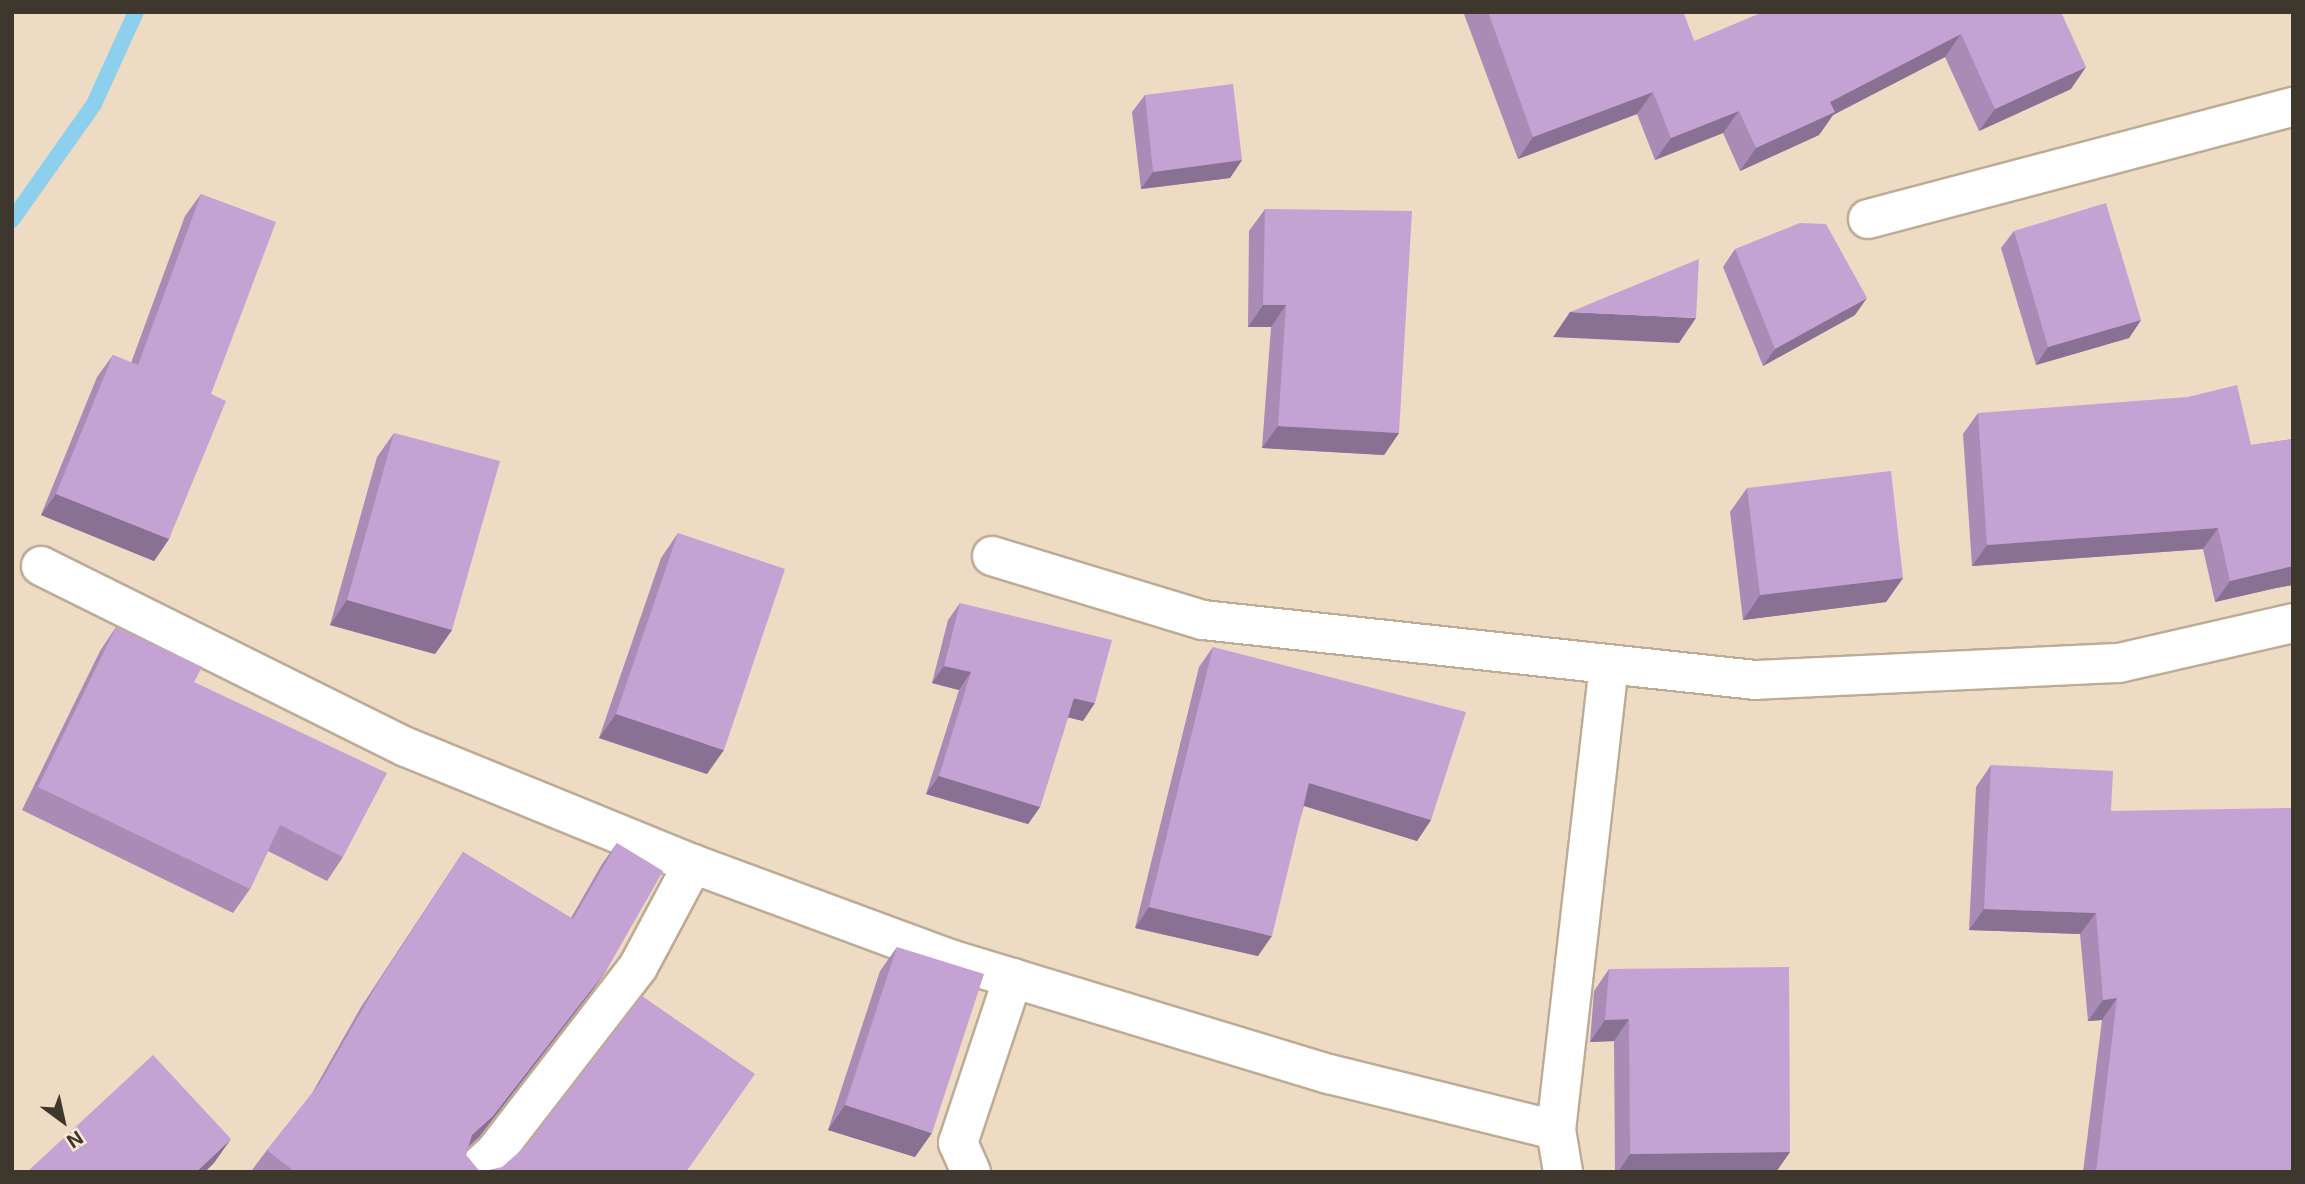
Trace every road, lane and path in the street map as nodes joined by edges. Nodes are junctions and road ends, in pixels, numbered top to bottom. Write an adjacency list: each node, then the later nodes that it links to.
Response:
1 (2293, 107): 2 (street)
2 (1868, 219)
3 (992, 556): 6 (street)
4 (41, 566): 7 (street)
5 (2293, 623): 6 (street)
6 (1609, 666): 9 (street)
7 (693, 864): 8 (street); 10 (street)
8 (1013, 978): 9 (street); 11 (street)
9 (1556, 1130): 12 (street)
10 (473, 1172)
11 (971, 1172)
12 (1563, 1172)

